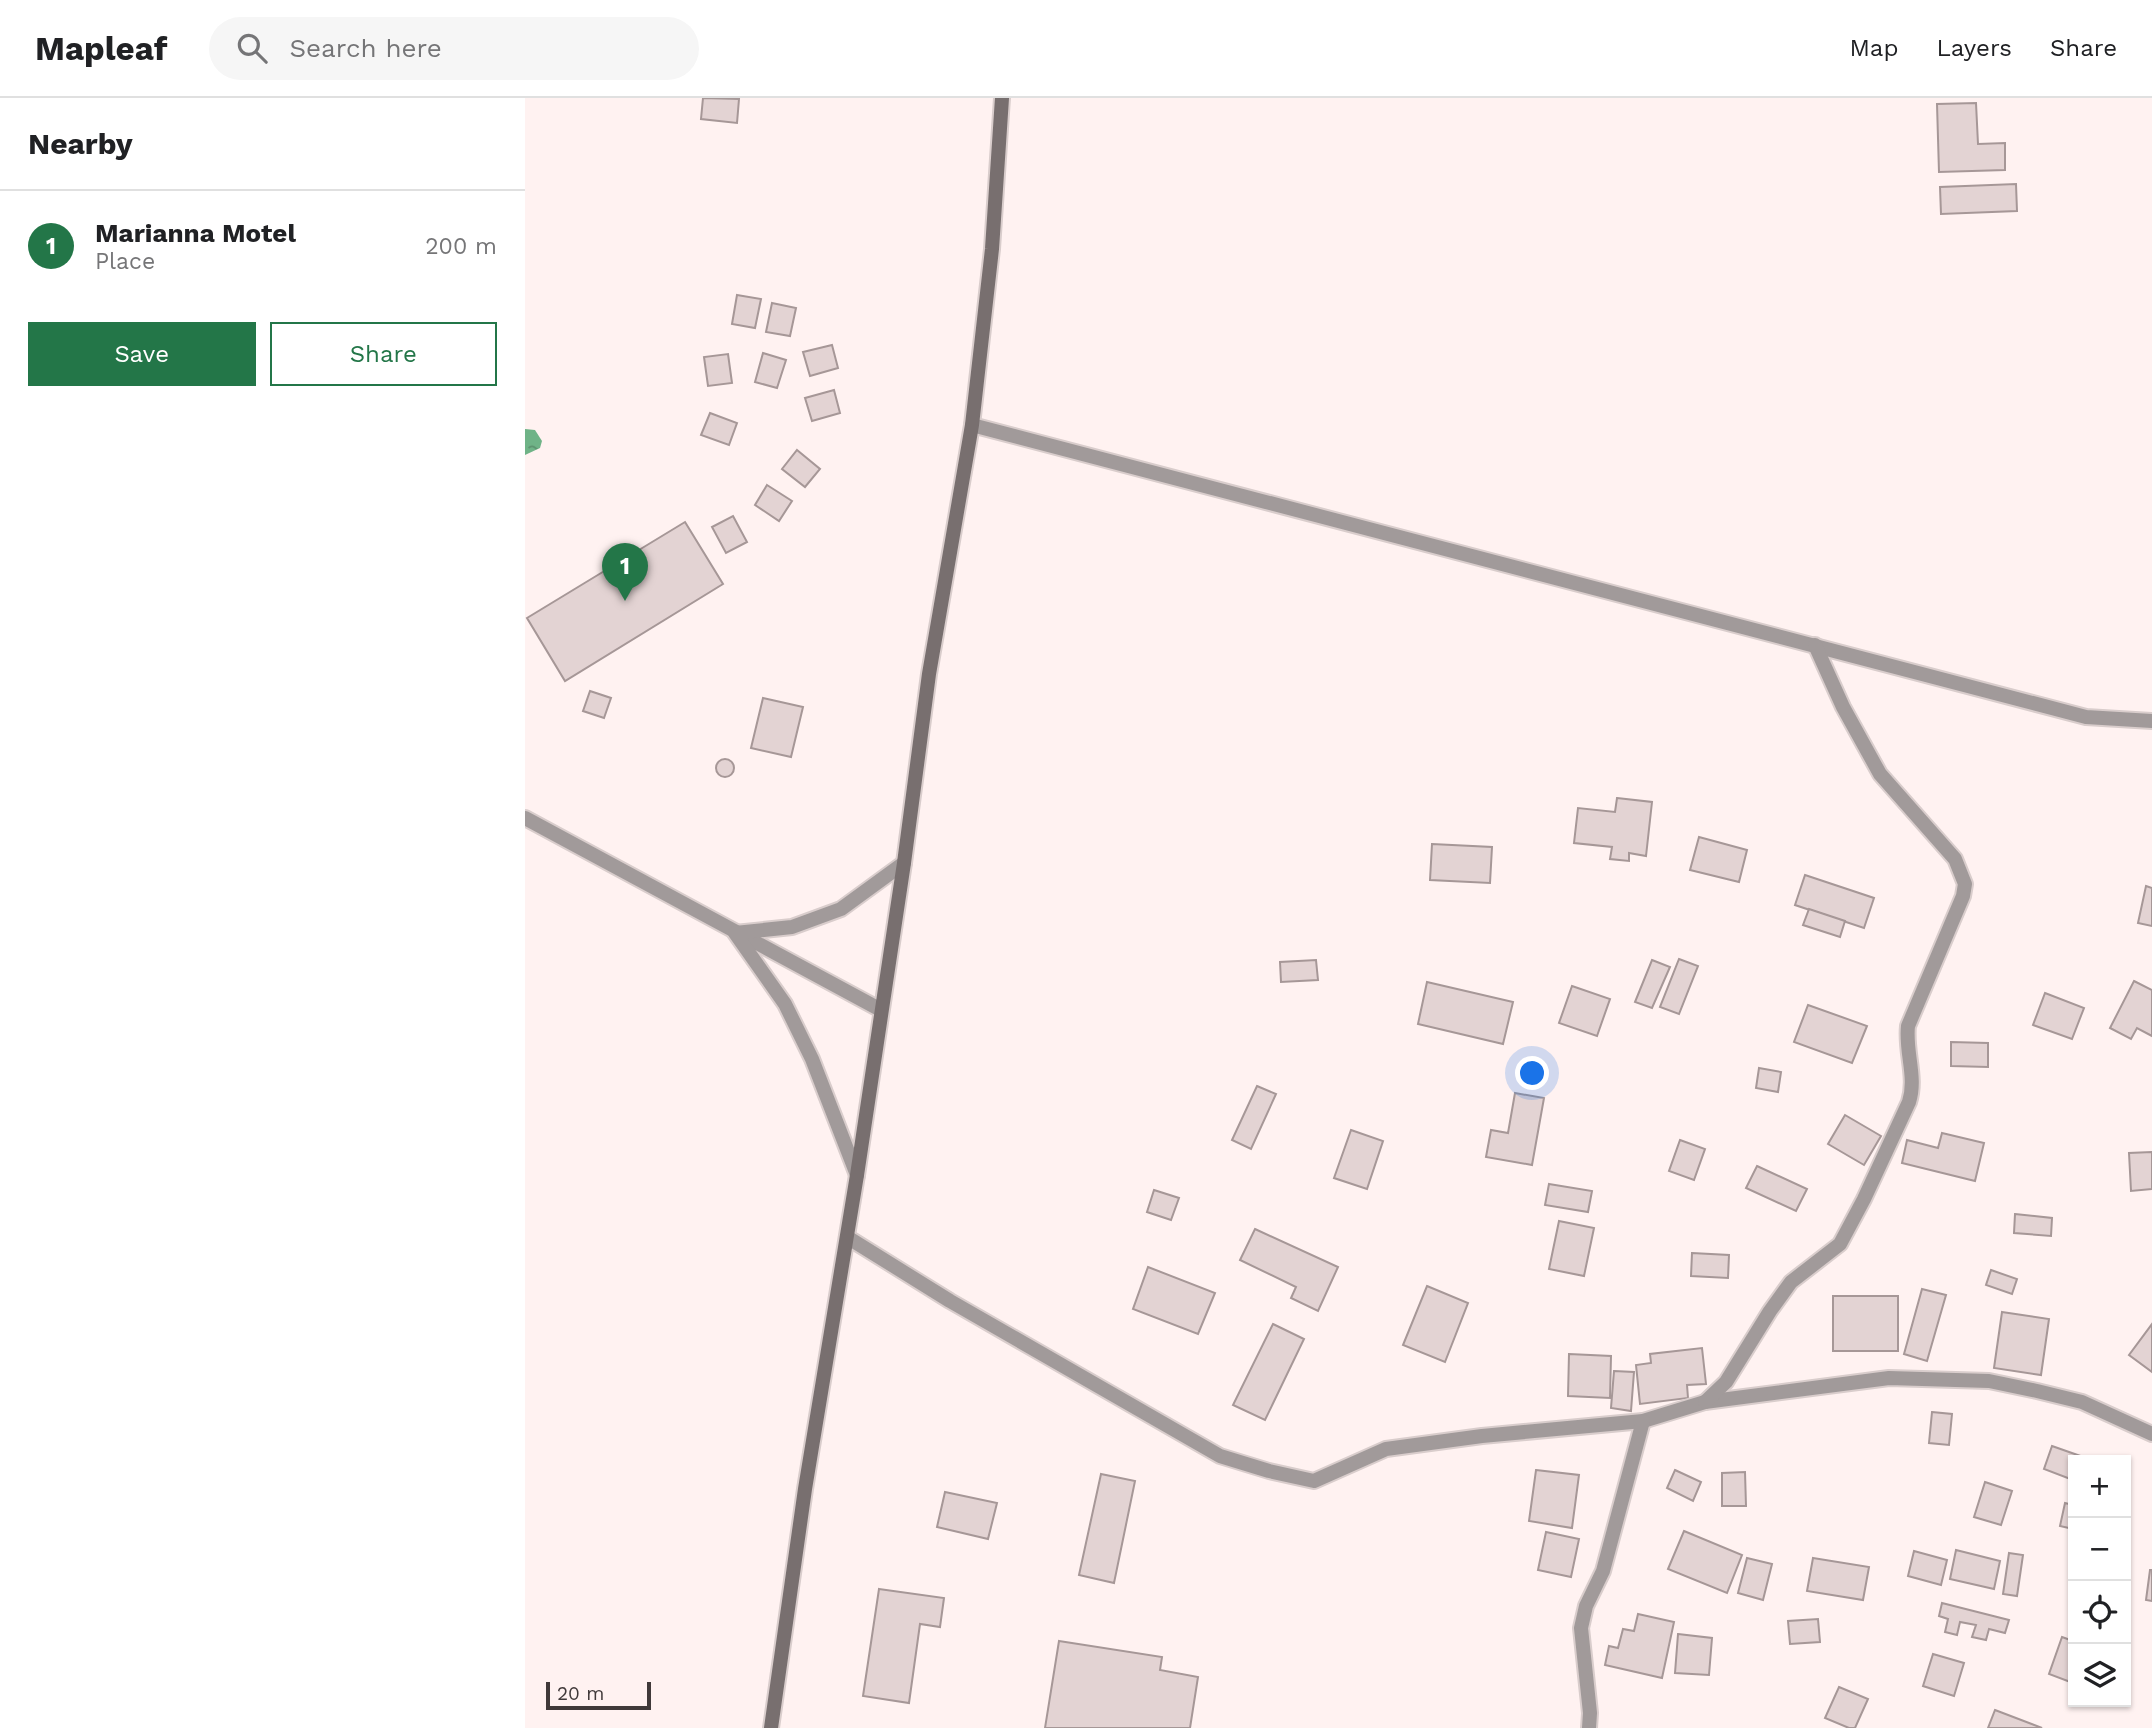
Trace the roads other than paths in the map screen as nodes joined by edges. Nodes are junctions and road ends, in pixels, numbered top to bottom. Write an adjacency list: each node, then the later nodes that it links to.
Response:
1 (1002, 98): 2 (main road)
2 (972, 425): 3 (street); 6 (main road)
3 (1815, 645): 4 (street); 11 (street)
4 (2152, 721)
5 (525, 818): 7 (street)
6 (904, 863): 7 (street); 8 (main road)
7 (735, 933): 8 (street); 9 (street)
8 (881, 1010): 9 (main road)
9 (857, 1175): 10 (main road)
10 (847, 1237): 12 (street); 14 (main road)
11 (1705, 1402): 12 (street); 13 (street)
12 (1643, 1421): 15 (street)
13 (2152, 1434)
14 (771, 1728)
15 (1588, 1728)

